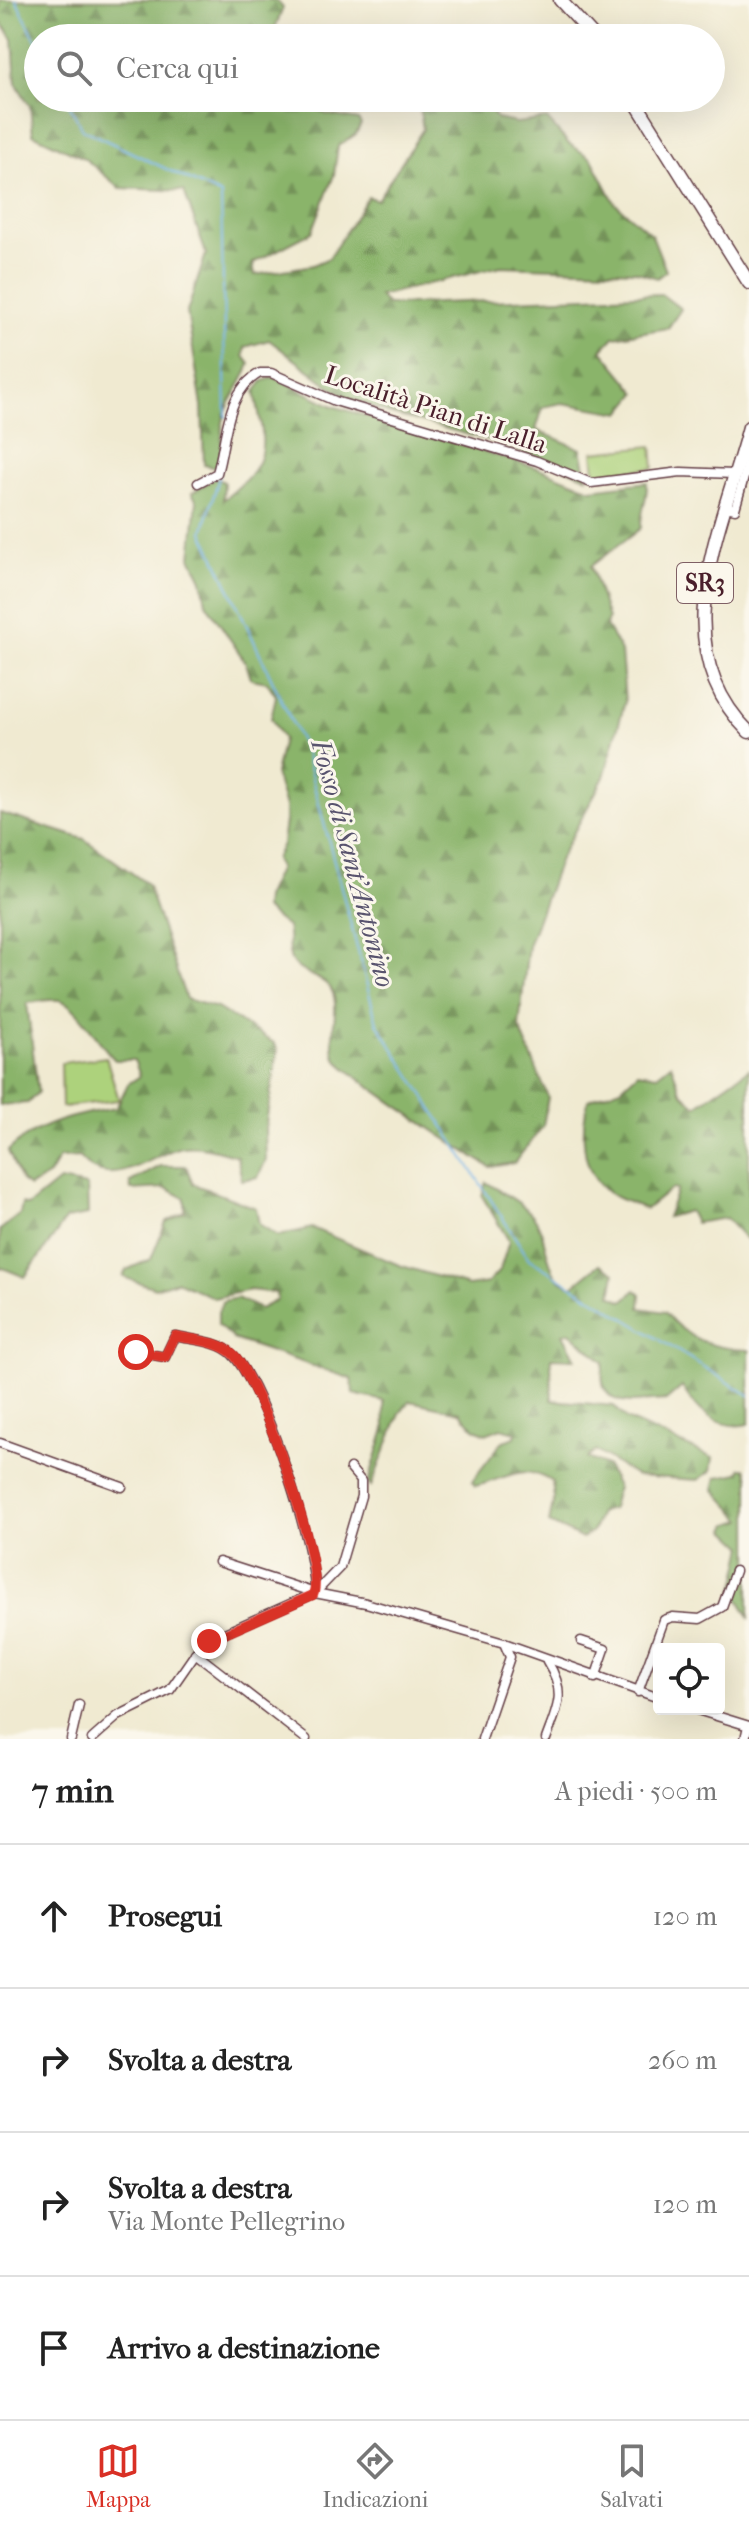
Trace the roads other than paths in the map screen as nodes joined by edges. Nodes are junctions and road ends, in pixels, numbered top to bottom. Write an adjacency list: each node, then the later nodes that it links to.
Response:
1 (560, 0): 2 (main road)
2 (582, 24)
3 (642, 112): 4 (main road)
4 (749, 283)
5 (749, 427): 7 (main road, SR3)
6 (749, 460): 9 (street)
7 (734, 474): 8 (street, Località Pian di Lalla); 9 (main road, SR3)
8 (198, 483)
9 (726, 507): 10 (main road, SR3)
10 (749, 732)
11 (136, 1352): 17 (street)
12 (0, 1443): 14 (street)
13 (350, 1468): 17 (street)
14 (122, 1487)
15 (219, 1562): 17 (street)
16 (735, 1571): 23 (street)
17 (315, 1593): 19 (street); 20 (street)
18 (581, 1641): 22 (street)
19 (504, 1643): 21 (street); 31 (street)
20 (195, 1653): 29 (street); 30 (street)
21 (547, 1661): 22 (street); 32 (street)
22 (595, 1678): 23 (street)
23 (638, 1692): 24 (street)
24 (653, 1696)
25 (79, 1705): 28 (street)
26 (713, 1715): 27 (street)
27 (749, 1726): 33 (street)
28 (71, 1739)
29 (92, 1739)
30 (306, 1739)
31 (482, 1739)
32 (546, 1739)
33 (745, 1739)

